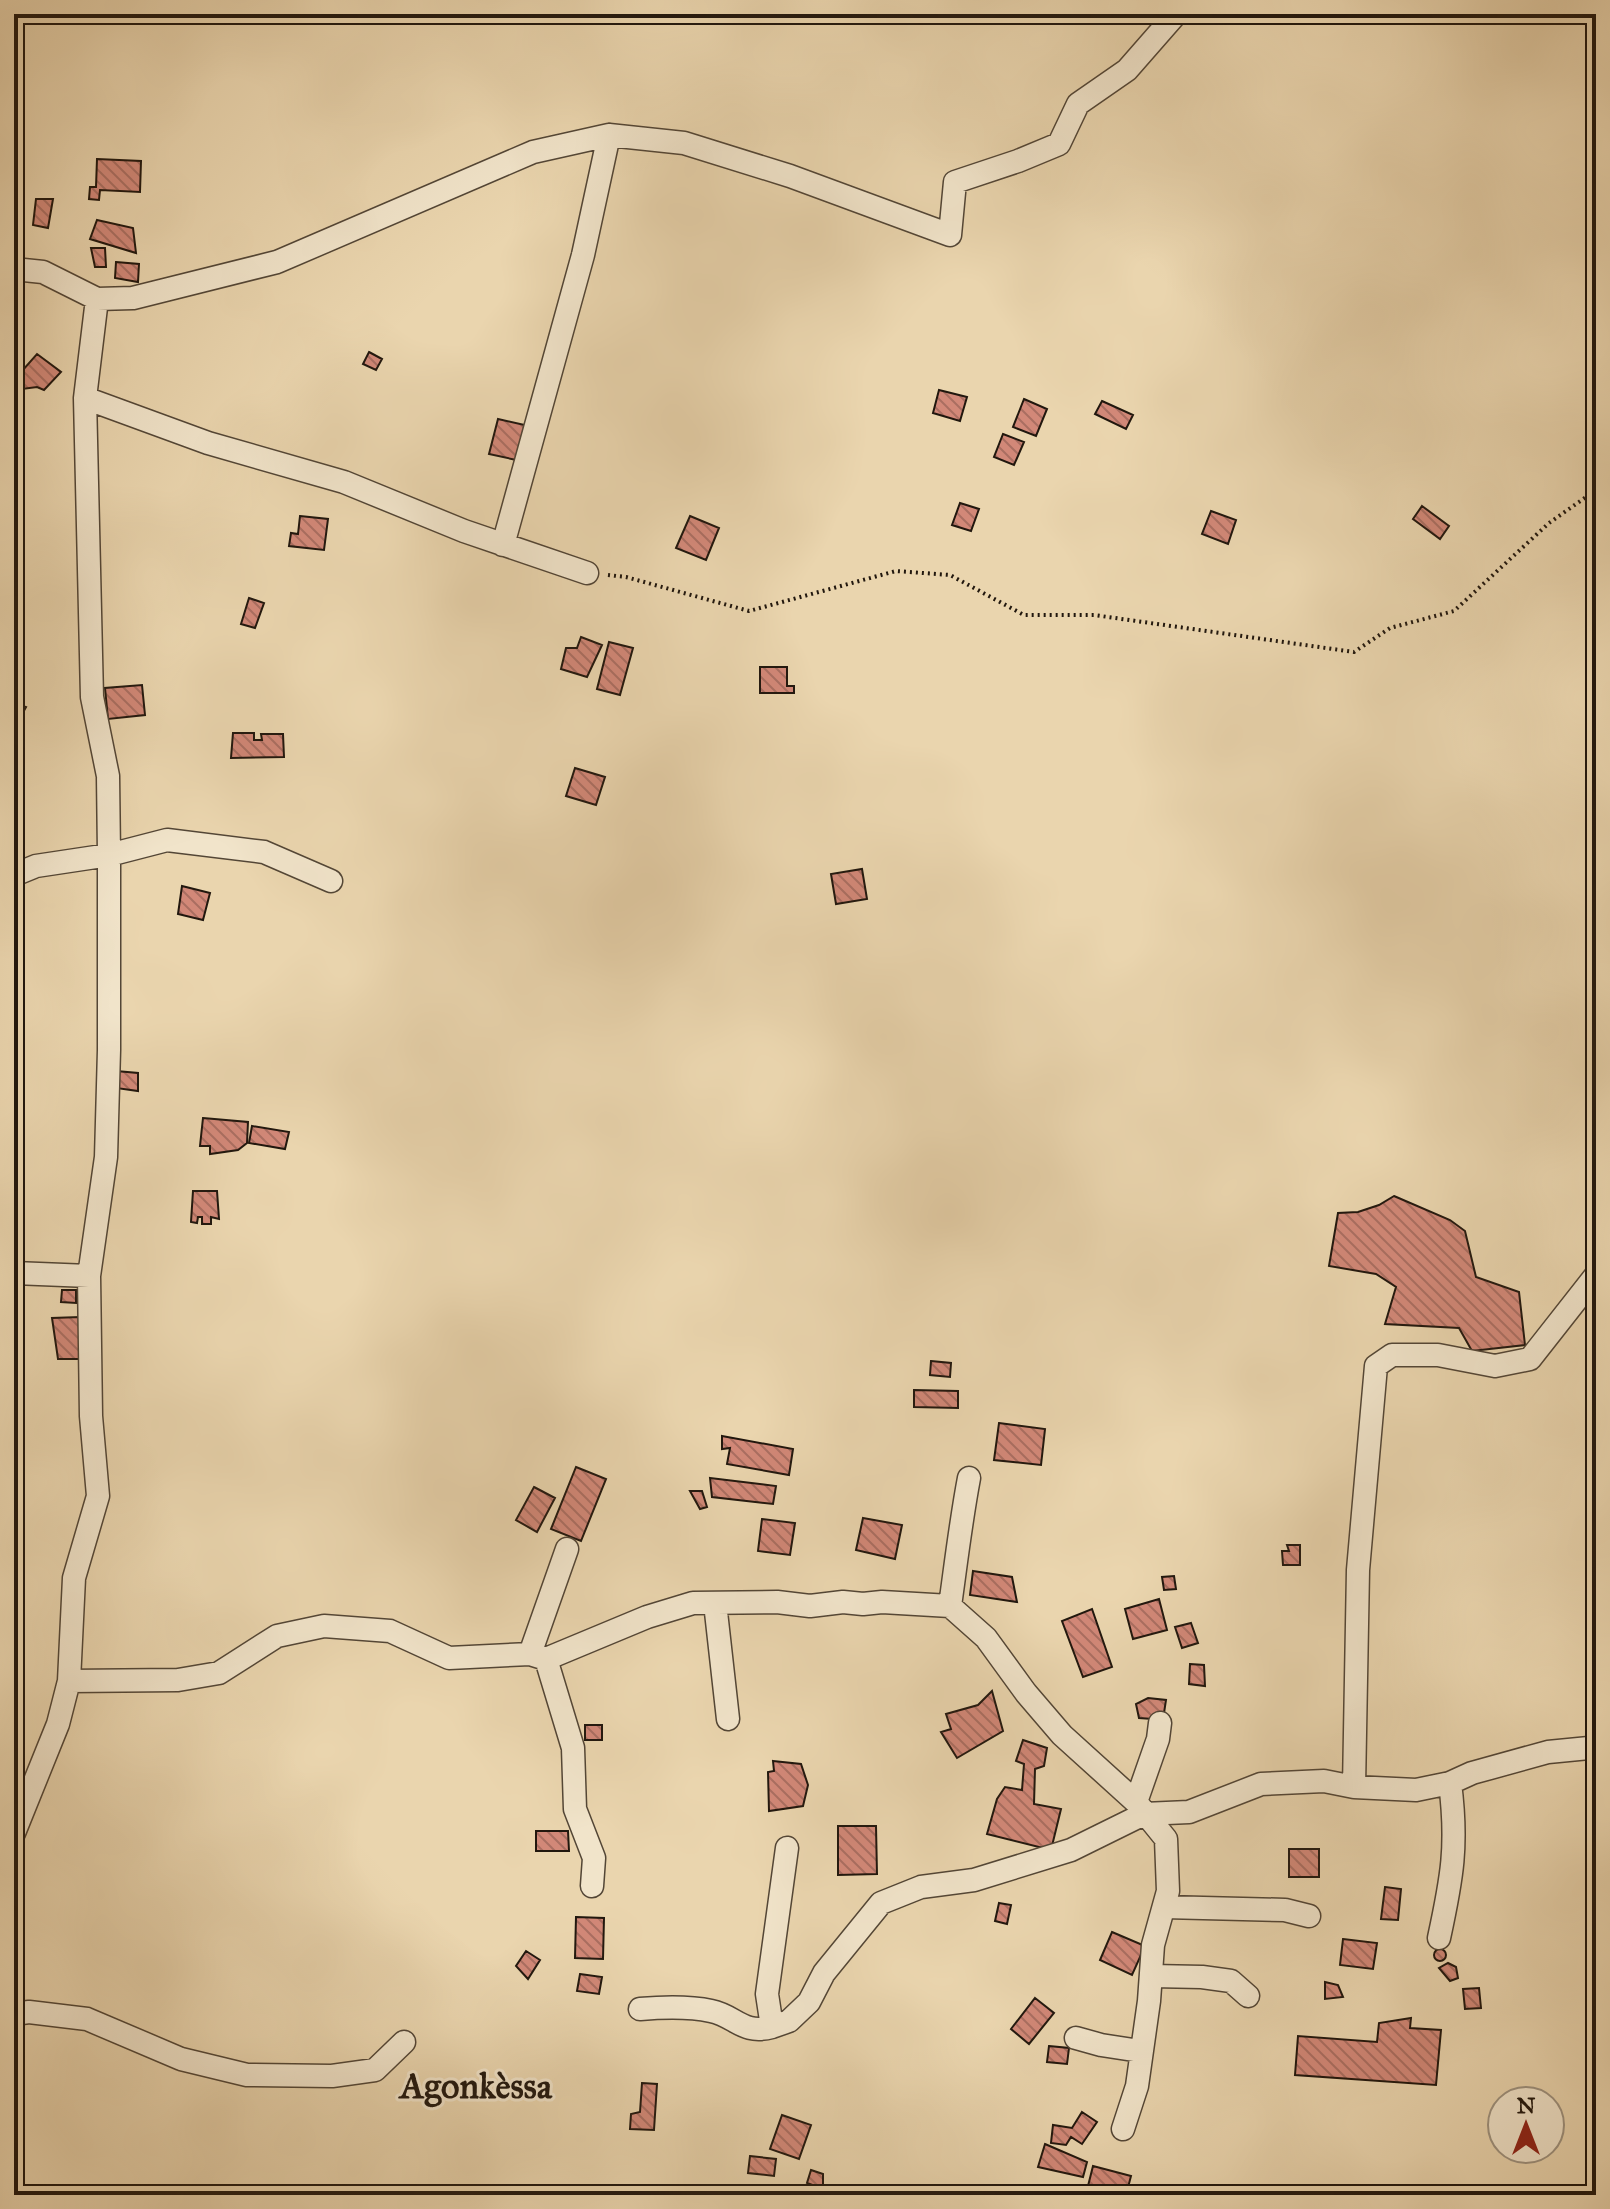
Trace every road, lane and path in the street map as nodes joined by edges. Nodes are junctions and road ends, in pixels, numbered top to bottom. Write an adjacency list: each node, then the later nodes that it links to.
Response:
1 (1176, 14): 2 (street)
2 (609, 135): 4 (street); 7 (street)
3 (14, 269): 4 (street)
4 (97, 299): 5 (street)
5 (85, 398): 7 (street); 9 (street)
6 (1596, 490): 8 (path)
7 (503, 545): 8 (street)
8 (587, 573)
9 (109, 855): 10 (street); 11 (street); 14 (street)
10 (14, 875)
11 (331, 881)
12 (14, 1273): 14 (street)
13 (1596, 1275): 25 (street)
14 (89, 1276): 20 (street)
15 (969, 1478): 18 (street)
16 (567, 1549): 19 (street)
17 (715, 1603): 18 (street); 19 (street); 21 (street)
18 (950, 1606): 26 (street)
19 (538, 1657): 20 (street); 29 (street)
20 (69, 1681): 27 (street)
21 (728, 1719)
22 (1160, 1723): 26 (street)
23 (1596, 1751): 24 (street)
24 (1450, 1783): 25 (street); 32 (street)
25 (1354, 1787): 26 (street)
26 (1140, 1808): 30 (street); 37 (street)
27 (14, 1833)
28 (787, 1848): 37 (street)
29 (592, 1886)
30 (1164, 1907): 31 (street); 33 (street)
31 (1309, 1916)
32 (1439, 1938)
33 (1152, 1976): 34 (street); 40 (street)
34 (1248, 1996)
35 (640, 2009): 37 (street)
36 (14, 2014): 39 (street)
37 (772, 2027)
38 (1076, 2038): 40 (street)
39 (404, 2042)
40 (1140, 2051): 41 (street)
41 (1123, 2129)

